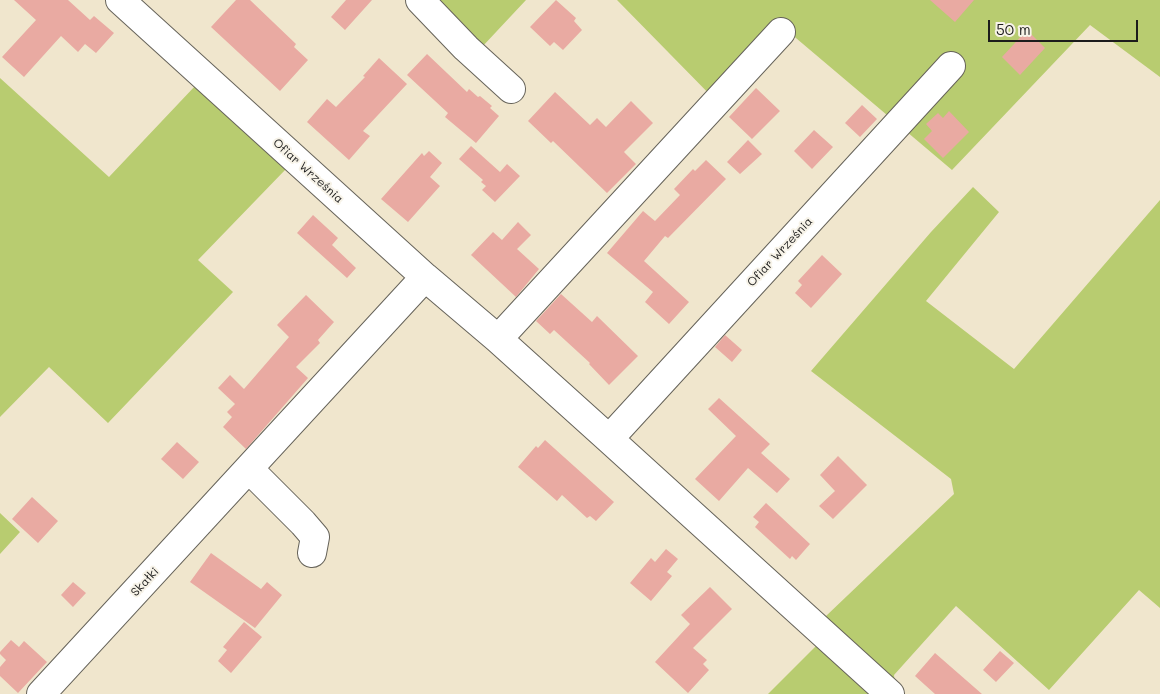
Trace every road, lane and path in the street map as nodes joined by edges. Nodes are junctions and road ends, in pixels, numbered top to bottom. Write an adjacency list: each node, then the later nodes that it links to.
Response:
1 (120, 0): 6 (street, Ofiar Września)
2 (420, 0): 5 (street)
3 (781, 32): 7 (street)
4 (951, 66): 8 (street, Ofiar Września)
5 (511, 89)
6 (425, 278): 7 (street, Ofiar Września); 9 (street, Skałki)
7 (498, 339): 8 (street, Ofiar Września)
8 (609, 438): 12 (street, Ofiar Września)
9 (249, 469): 10 (street); 11 (street, Skałki)
10 (312, 553)
11 (41, 694)
12 (890, 694)

